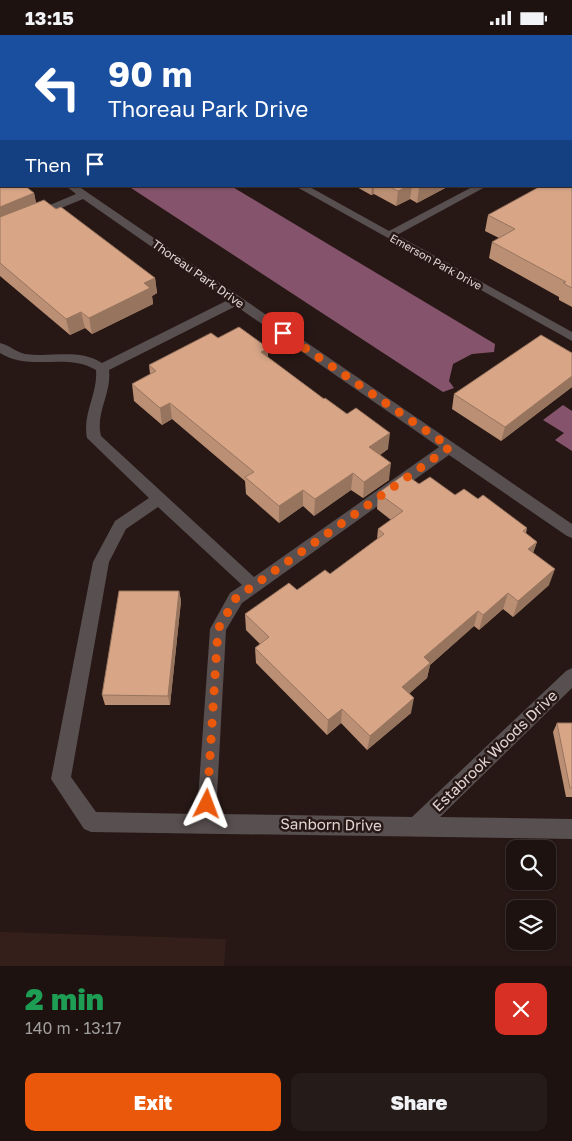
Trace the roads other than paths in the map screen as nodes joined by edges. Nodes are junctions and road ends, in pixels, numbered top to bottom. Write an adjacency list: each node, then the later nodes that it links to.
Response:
1 (72, 187): 4 (lane, Thoreau Park Drive)
2 (302, 187): 6 (lane, Emerson Park Drive)
3 (480, 187): 6 (lane)
4 (84, 195): 5 (lane); 7 (lane, Thoreau Park Drive)
5 (0, 230)
6 (389, 235): 8 (lane, Emerson Park Drive)
7 (236, 301): 10 (lane); 11 (lane, Thoreau Park Drive)
8 (572, 337)
9 (0, 347): 10 (lane)
10 (102, 368): 12 (lane)
11 (450, 447): 13 (lane, Thoreau Park Drive); 14 (lane)
12 (160, 499): 14 (lane); 16 (lane, Sanborn Drive)
13 (572, 532)
14 (252, 585): 16 (lane)
15 (572, 676): 17 (lane, Estabrook Woods Drive)
16 (206, 823): 17 (lane, Sanborn Drive)
17 (418, 826): 18 (lane, Sanborn Drive)
18 (572, 829)

